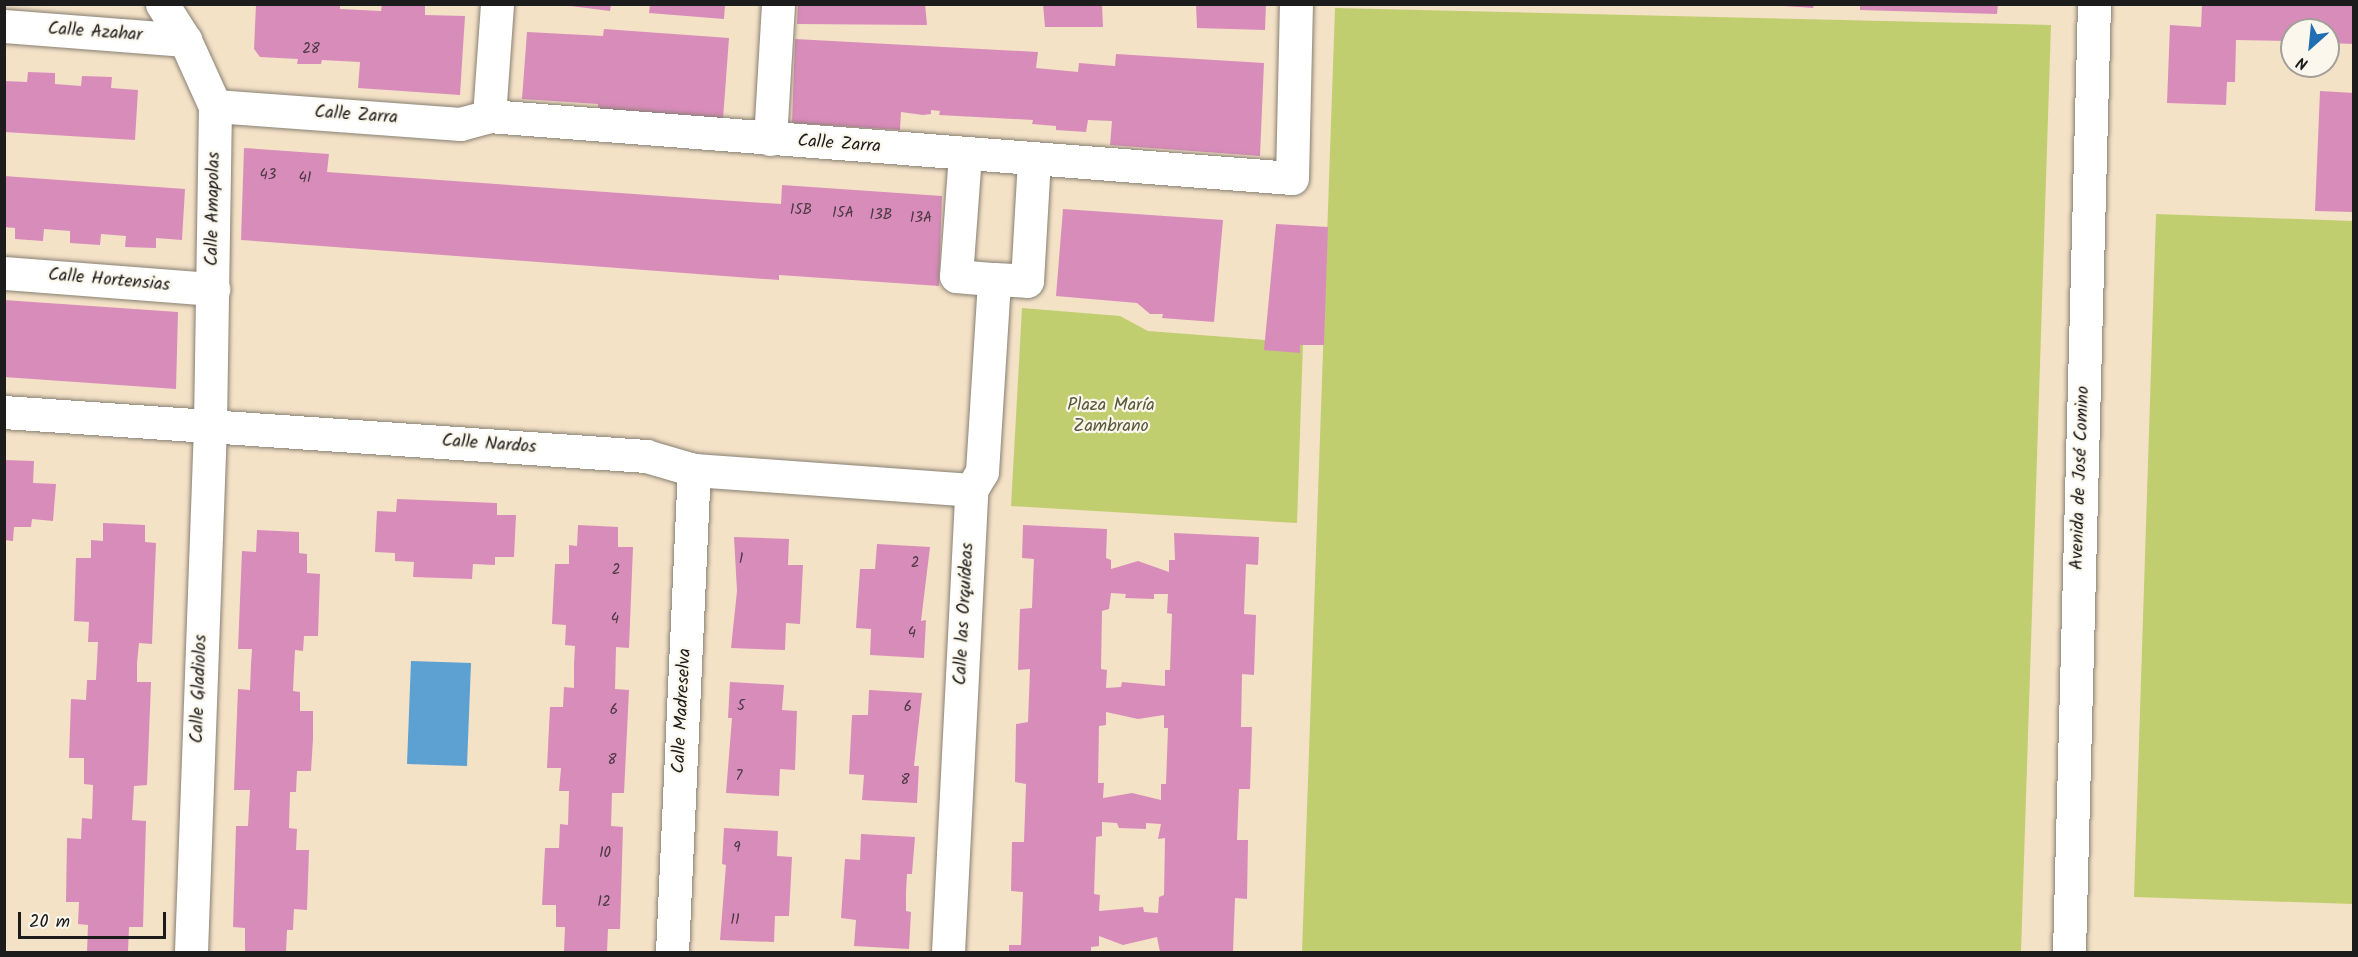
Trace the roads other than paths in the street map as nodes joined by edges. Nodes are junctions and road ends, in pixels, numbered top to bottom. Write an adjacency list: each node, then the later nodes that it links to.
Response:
1 (162, 4): 7 (street, Calle Amapolas)
2 (497, 4): 9 (street)
3 (778, 4): 10 (street)
4 (1296, 4): 12 (street, Calle Zarra)
5 (2094, 4): 23 (street, Avenida de José Comino)
6 (4, 26): 7 (street, Calle Azahar)
7 (185, 40): 8 (street, Calle Amapolas)
8 (215, 106): 9 (street, Calle Zarra); 15 (street, Calle Amapolas)
9 (489, 116): 10 (street, Calle Zarra)
10 (770, 139): 11 (street, Calle Zarra)
11 (965, 154): 12 (street, Calle Zarra); 14 (street)
12 (1034, 159): 14 (street)
13 (4, 273): 15 (street, Calle Hortensias)
14 (994, 279): 19 (street, Calle las Orquídeas)
15 (213, 289): 17 (street, Calle Amapolas)
16 (4, 412): 17 (street, Calle Nardos)
17 (210, 426): 18 (street, Calle Nardos); 20 (street, Calle Gladiolos)
18 (694, 470): 19 (street, Calle Nardos); 21 (street, Calle Madreselva)
19 (971, 490): 22 (street, Calle las Orquídeas)
20 (190, 952)
21 (672, 952)
22 (948, 952)
23 (2068, 952)

